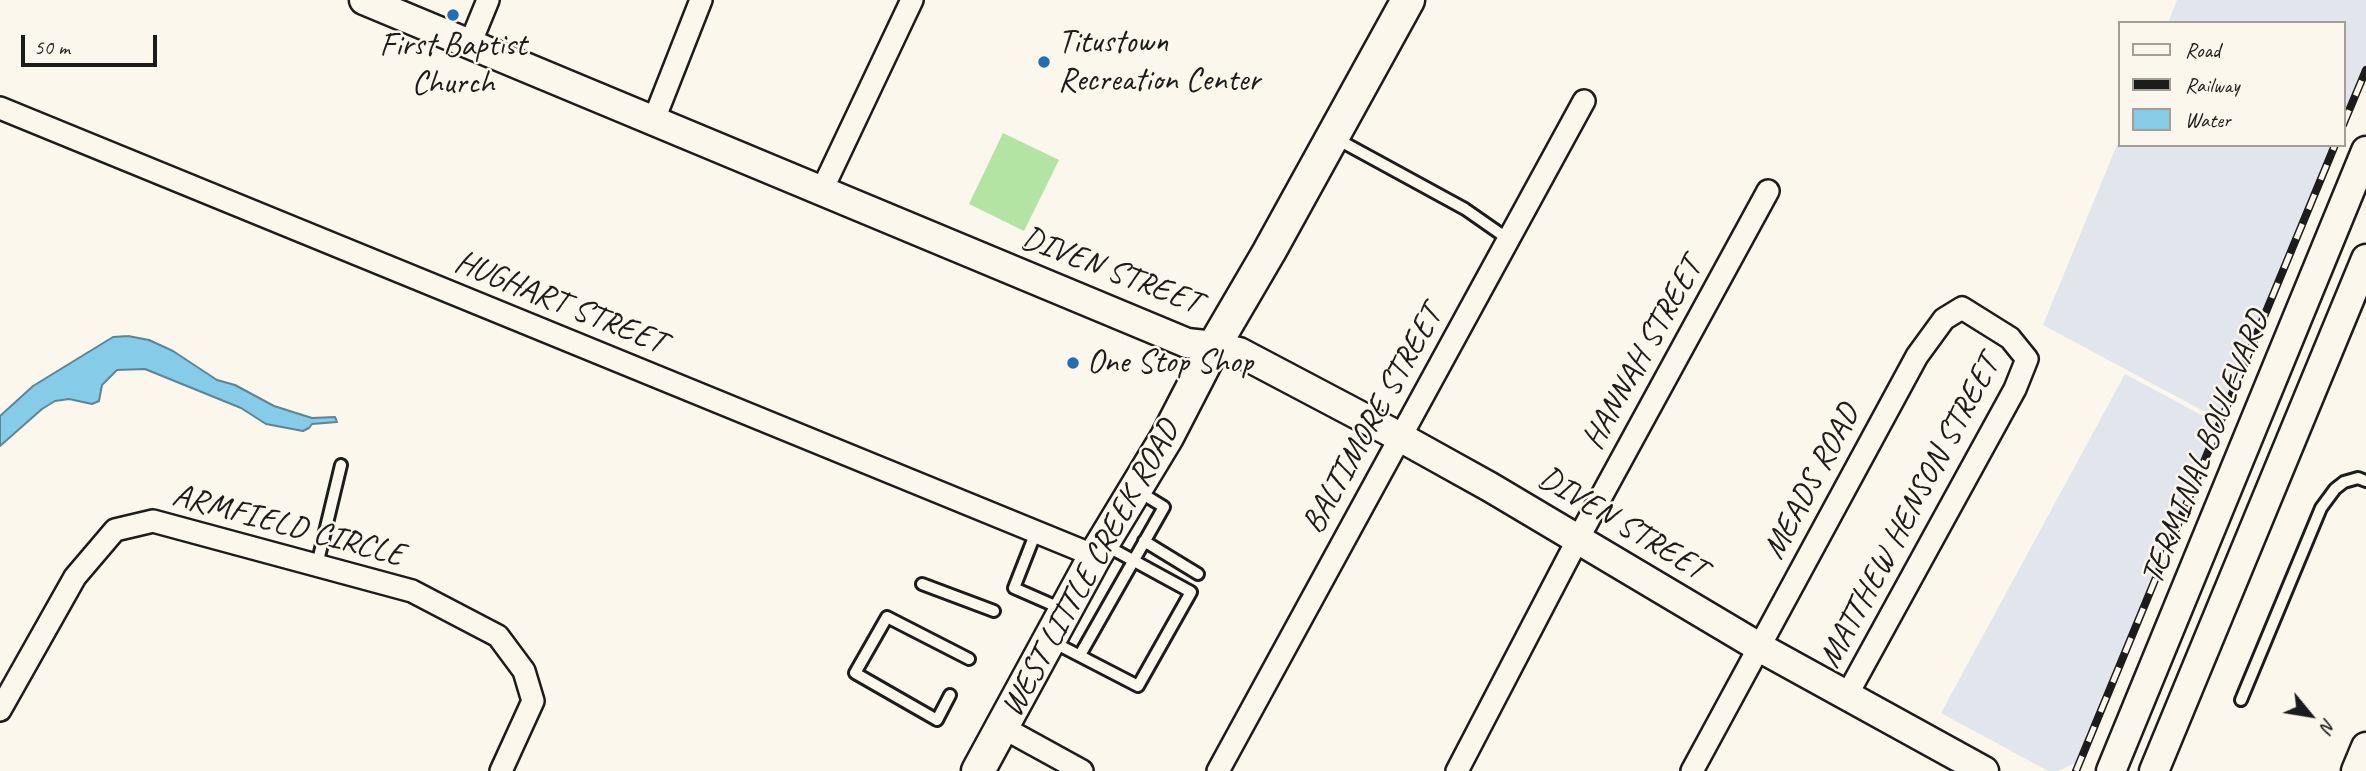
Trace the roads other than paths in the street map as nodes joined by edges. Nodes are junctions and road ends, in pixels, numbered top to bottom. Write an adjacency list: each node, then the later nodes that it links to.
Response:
1 (364, 0): 6 (main road, DIVEN STREET)
2 (488, 0): 6 (street)
3 (701, 0): 9 (street)
4 (912, 0): 13 (street)
5 (1408, 0): 10 (main road, WEST LITTLE CREEK ROAD)
6 (470, 44): 9 (main road, DIVEN STREET)
7 (1584, 101): 14 (street, BALTIMORE STREET)
8 (0, 108): 22 (street, HUGHART STREET)
9 (653, 122): 13 (main road, DIVEN STREET)
10 (1332, 137): 14 (lane); 16 (main road, WEST LITTLE CREEK ROAD)
11 (2366, 151): 49 (main road, TERMINAL BOULEVARD)
12 (1768, 191): 23 (street, HANNAH STREET)
13 (821, 192): 16 (main road, DIVEN STREET)
14 (1508, 239): 18 (street, BALTIMORE STREET)
15 (2366, 259): 50 (main road)
16 (1214, 345): 18 (main road, DIVEN STREET); 21 (main road, WEST LITTLE CREEK ROAD)
17 (2027, 359): 33 (street, MEADS ROAD); 37 (street, MATTHEW HENSON STREET)
18 (1400, 437): 23 (main road, DIVEN STREET); 45 (street, BALTIMORE STREET)
19 (341, 465): 27 (lane)
20 (2366, 481): 38 (lane)
21 (1135, 490): 24 (lane); 25 (main road, WEST LITTLE CREEK ROAD)
22 (1036, 532): 25 (street, HUGHART STREET); 31 (lane)
23 (1578, 539): 33 (main road, DIVEN STREET); 46 (street, HANNAH STREET)
24 (1144, 541): 26 (lane); 28 (lane)
25 (1099, 550): 26 (lane); 31 (main road, WEST LITTLE CREEK ROAD)
26 (1133, 560): 34 (lane); 34 (lane)
27 (317, 565): 39 (street, ARMFIELD CIRCLE); 42 (street, ARMFIELD CIRCLE)
28 (1198, 574)
29 (922, 584): 30 (lane)
30 (994, 611)
31 (1065, 611): 32 (main road, WEST LITTLE CREEK ROAD)
32 (1050, 640): 34 (lane); 40 (main road, WEST LITTLE CREEK ROAD)
33 (1759, 647): 37 (main road, DIVEN STREET); 47 (street, MEADS ROAD)
34 (1080, 655)
35 (969, 659): 36 (lane)
36 (950, 695)
37 (1847, 695): 48 (main road, DIVEN STREET)
38 (2241, 700)
39 (0, 710)
40 (1002, 727): 43 (main road, WEST LITTLE CREEK ROAD); 44 (street)
41 (2366, 747): 51 (main road)
42 (500, 771)
43 (978, 771)
44 (1082, 771)
45 (1218, 771)
46 (1457, 771)
47 (1692, 771)
48 (1984, 771)
49 (2111, 771)
50 (2154, 771)
51 (2356, 771)

